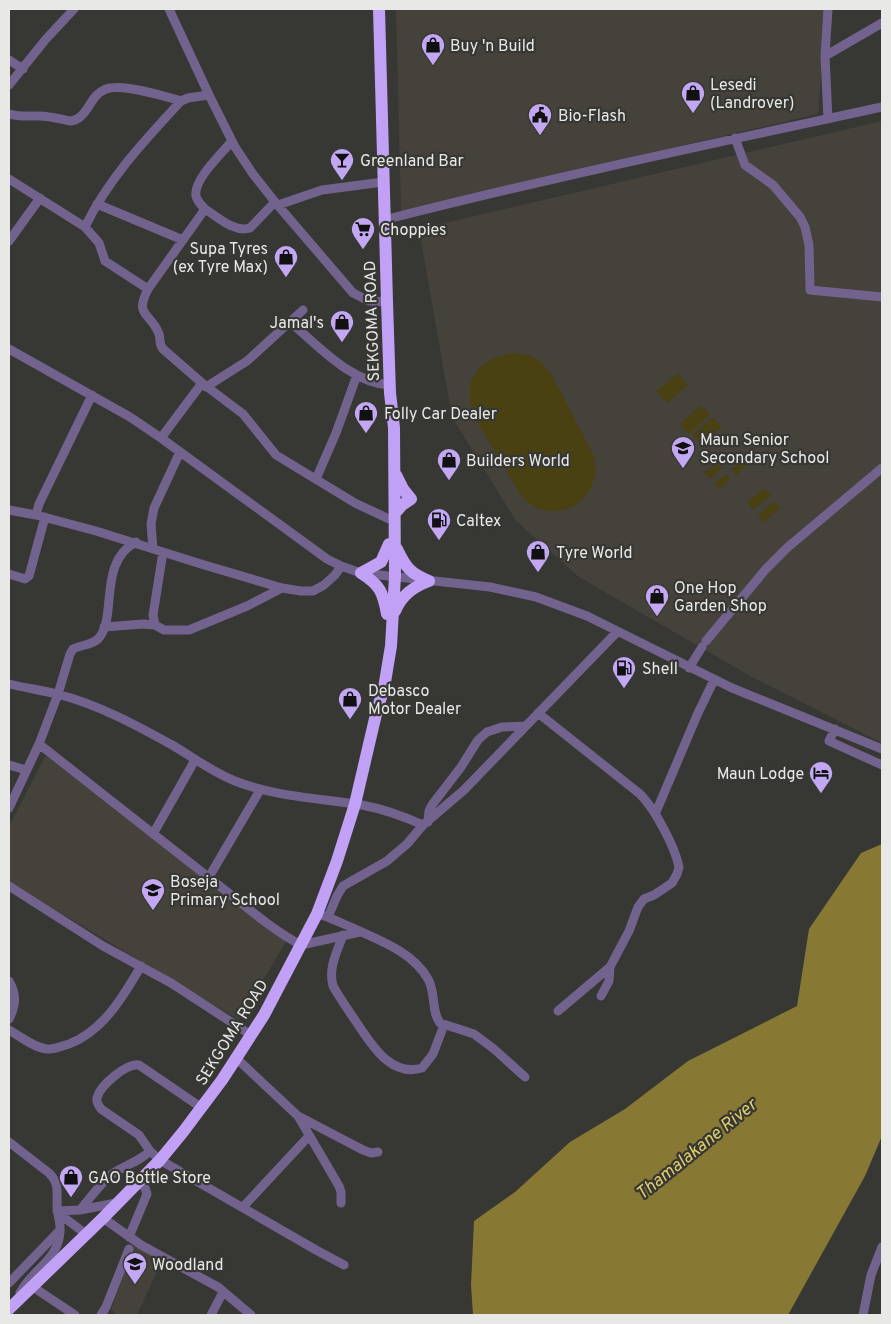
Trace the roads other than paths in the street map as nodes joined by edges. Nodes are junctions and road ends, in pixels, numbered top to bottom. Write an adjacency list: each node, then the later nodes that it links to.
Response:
1 (74, 9): 8 (street)
2 (169, 9): 10 (street)
3 (379, 9): 18 (highway, SEKGOMA ROAD)
4 (828, 9): 6 (street)
5 (882, 23): 6 (street)
6 (825, 56): 14 (street)
7 (9, 60): 8 (street)
8 (23, 69): 9 (street)
9 (9, 85)
10 (209, 95): 11 (street); 16 (street)
11 (181, 101): 13 (street); 21 (street)
12 (882, 107): 14 (street)
13 (9, 114)
14 (828, 119): 15 (street)
15 (735, 138): 23 (street); 28 (street)
16 (232, 141): 20 (street); 22 (street)
17 (9, 179): 19 (street)
18 (383, 182): 20 (street); 23 (highway, SEKGOMA ROAD)
19 (40, 198): 24 (street); 25 (street)
20 (276, 203): 22 (street); 29 (street)
21 (97, 204): 24 (street); 26 (street)
22 (204, 209): 26 (street)
23 (384, 220): 29 (highway, SEKGOMA ROAD)
24 (85, 227): 27 (street)
25 (10, 238)
26 (183, 240): 27 (street)
27 (148, 289): 34 (street)
28 (882, 297)
29 (387, 302): 35 (highway, SEKGOMA ROAD)
30 (304, 310): 31 (street)
31 (290, 322): 33 (street); 34 (street)
32 (9, 349): 36 (street)
33 (357, 375): 35 (street); 40 (street)
34 (204, 385): 37 (street); 40 (street)
35 (390, 389): 43 (highway, SEKGOMA ROAD); 43 (highway, SEKGOMA ROAD)
36 (92, 395): 37 (street); 42 (street)
37 (161, 438): 38 (street)
38 (180, 452): 46 (street); 48 (street)
39 (882, 468): 58 (street)
40 (316, 480): 43 (street)
41 (9, 510): 42 (street)
42 (40, 516): 44 (street); 50 (street)
43 (392, 516): 45 (highway, SEKGOMA ROAD)
44 (136, 542): 46 (street); 56 (street)
45 (392, 544): 49 (highway); 51 (highway, SEKGOMA ROAD); 52 (highway)
46 (153, 549): 47 (street)
47 (163, 552): 53 (street); 55 (street)
48 (341, 566): 49 (street); 53 (street)
49 (361, 572): 51 (street); 54 (highway)
50 (9, 574)
51 (392, 576): 52 (street); 54 (highway, SEKGOMA ROAD)
52 (429, 582): 54 (highway); 57 (street)
53 (282, 588): 55 (street)
54 (390, 614): 72 (highway, SEKGOMA ROAD)
55 (156, 625): 56 (street)
56 (104, 627): 61 (street)
57 (617, 632): 58 (street); 62 (street)
58 (689, 668): 59 (street)
59 (714, 680): 64 (street); 74 (street)
60 (9, 684): 61 (street)
61 (58, 694): 65 (street); 67 (street)
62 (538, 713): 63 (street); 74 (street)
63 (526, 726): 75 (street); 75 (street)
64 (835, 729): 66 (street); 69 (street)
65 (39, 744): 70 (street); 76 (street)
66 (882, 748)
67 (195, 760): 71 (street); 76 (street)
68 (9, 765): 70 (street)
69 (882, 765)
70 (26, 770): 73 (street)
71 (260, 790): 72 (street); 77 (street)
72 (355, 804): 75 (street); 79 (highway, SEKGOMA ROAD)
73 (9, 808)
74 (656, 812): 84 (street)
75 (425, 823): 79 (street)
76 (153, 834): 77 (street)
77 (209, 877): 82 (street)
78 (9, 886): 83 (street)
79 (323, 916): 80 (street); 82 (highway, SEKGOMA ROAD)
80 (360, 932): 81 (street); 89 (street)
81 (343, 935): 82 (street); 89 (street)
82 (301, 945): 91 (highway, SEKGOMA ROAD)
83 (141, 966): 90 (street); 91 (street)
84 (610, 967): 86 (street); 87 (street)
85 (9, 981): 88 (street)
86 (601, 996)
87 (558, 1011)
88 (9, 1019)
89 (444, 1025): 93 (street)
90 (9, 1030)
91 (251, 1035): 92 (highway, SEKGOMA ROAD)
92 (236, 1058): 94 (highway, SEKGOMA ROAD); 95 (street)
93 (525, 1077)
94 (202, 1108): 99 (highway, SEKGOMA ROAD); 99 (street)
95 (298, 1116): 96 (street); 98 (street)
96 (309, 1136): 102 (street); 103 (street)
97 (9, 1143): 105 (street)
98 (378, 1152)
99 (155, 1156): 100 (highway, SEKGOMA ROAD); 103 (street); 104 (street)
100 (139, 1181): 101 (highway, SEKGOMA ROAD); 110 (street)
101 (118, 1203): 104 (street); 106 (highway, SEKGOMA ROAD)
102 (341, 1203)
103 (243, 1208): 112 (street)
104 (80, 1210): 105 (street)
105 (57, 1212): 108 (street); 109 (street)
106 (103, 1218): 107 (street); 109 (highway, SEKGOMA ROAD)
107 (117, 1228): 110 (street); 117 (street)
108 (60, 1230): 113 (street); 116 (street)
109 (86, 1234): 114 (highway, SEKGOMA ROAD)
110 (128, 1237): 115 (street)
111 (882, 1247): 121 (street)
112 (344, 1265)
113 (9, 1283)
114 (33, 1287): 116 (highway, SEKGOMA ROAD); 118 (street)
115 (223, 1292): 119 (street); 120 (street)
116 (13, 1306)
117 (106, 1313)
118 (75, 1315)
119 (211, 1315)
120 (251, 1315)
121 (863, 1315)

